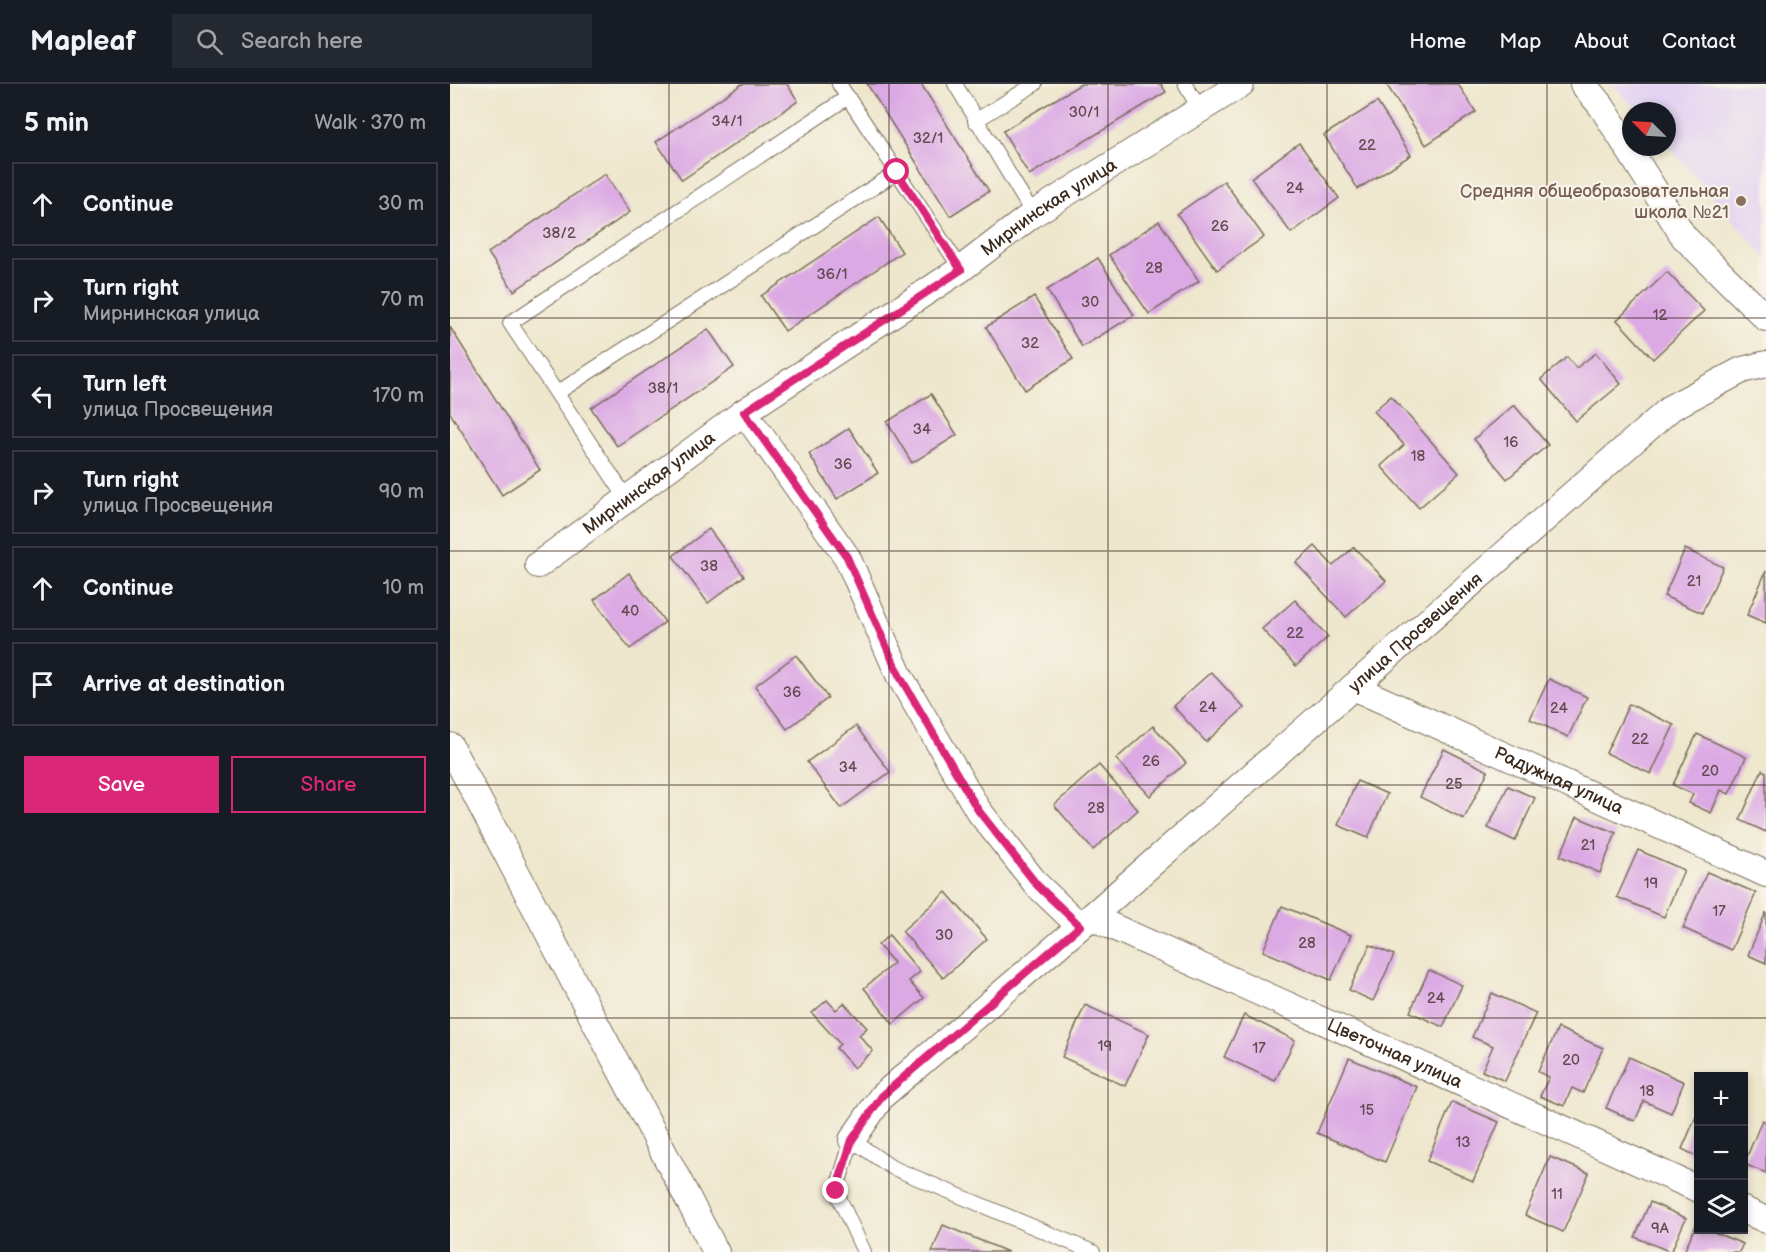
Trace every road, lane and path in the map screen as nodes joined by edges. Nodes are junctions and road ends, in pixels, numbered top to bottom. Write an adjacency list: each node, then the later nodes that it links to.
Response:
1 (839, 84): 7 (lane)
2 (955, 84): 9 (lane)
3 (1035, 84): 9 (lane)
4 (1185, 84): 8 (lane)
5 (1241, 84): 8 (street, Мирнинская улица)
6 (1583, 84): 13 (street)
7 (848, 97): 10 (lane); 15 (lane)
8 (1200, 110): 11 (street, Мирнинская улица)
9 (975, 121): 11 (lane)
10 (897, 172): 12 (lane); 15 (lane)
11 (1033, 214): 12 (street, Мирнинская улица)
12 (961, 270): 16 (street, Мирнинская улица)
13 (1766, 318)
14 (1766, 364): 19 (street, улица Просвещения)
15 (557, 393): 17 (lane)
16 (744, 412): 17 (street, Мирнинская улица); 22 (street)
17 (627, 499): 18 (street, Мирнинская улица)
18 (538, 565)
19 (1353, 687): 21 (street, Радужная улица); 22 (street, улица Просвещения)
20 (450, 746): 27 (street)
21 (1766, 874)
22 (1086, 921): 23 (street, улица Просвещения); 24 (street, Цветочная улица)
23 (852, 1140): 28 (lane); 29 (lane)
24 (1694, 1187)
25 (1748, 1212): 26 (street)
26 (1766, 1220)
27 (716, 1252)
28 (864, 1252)
29 (1093, 1252)

